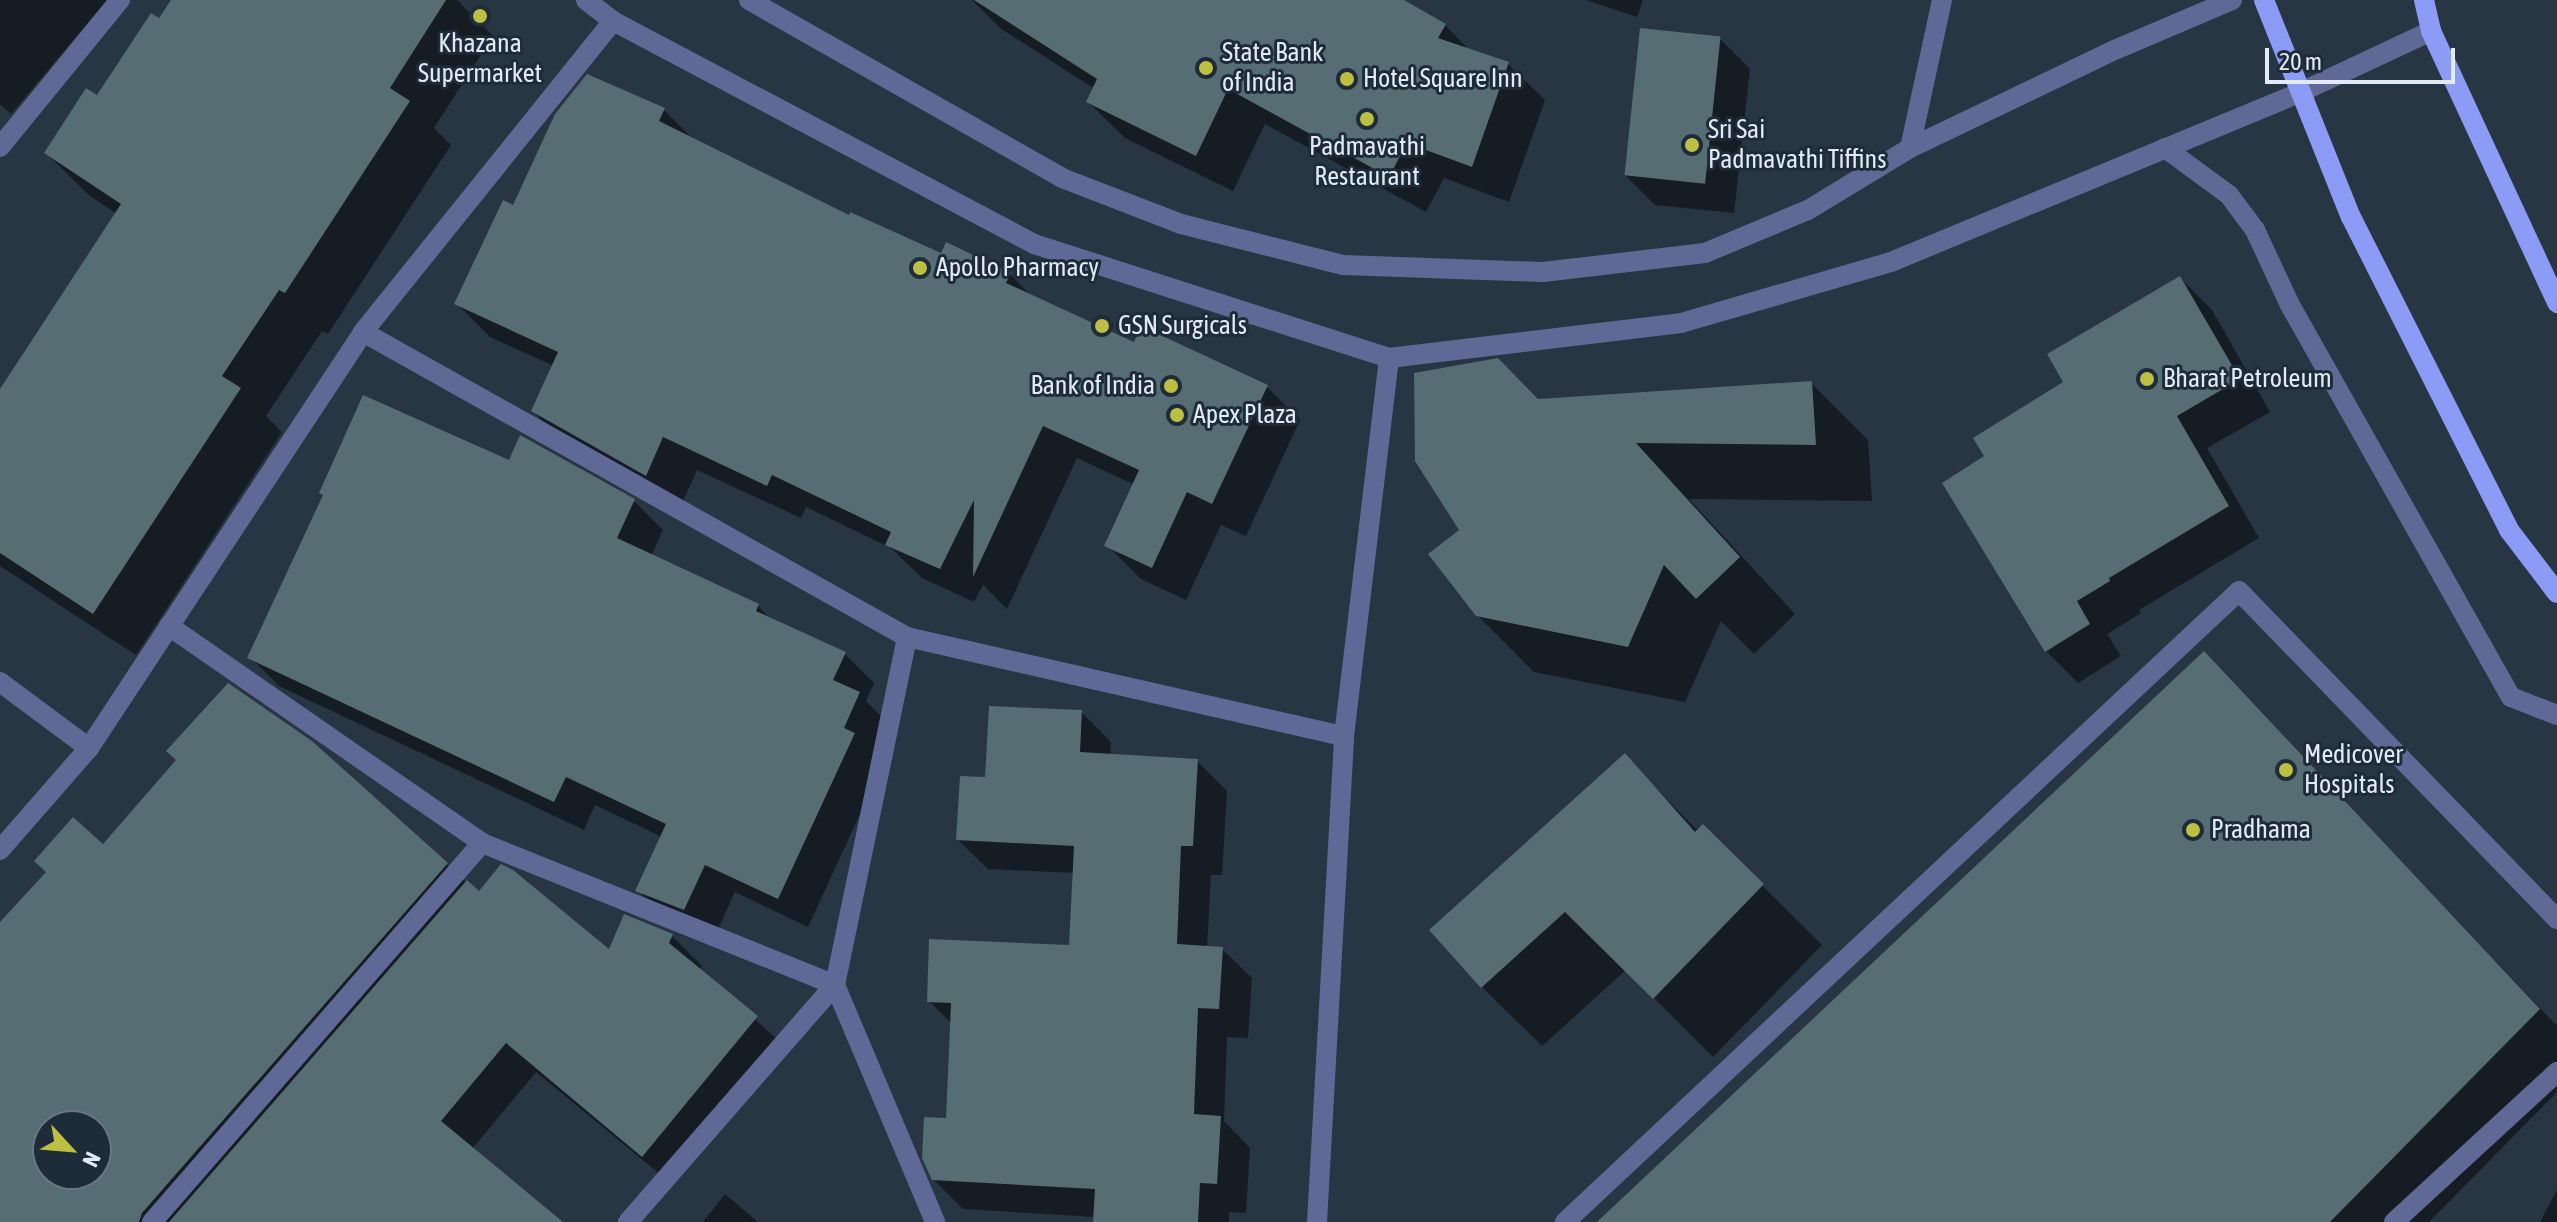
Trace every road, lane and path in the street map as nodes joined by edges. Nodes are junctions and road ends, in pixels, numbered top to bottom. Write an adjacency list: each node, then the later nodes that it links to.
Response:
1 (120, 0): 11 (street)
2 (586, 0): 8 (street)
3 (749, 0): 12 (street)
4 (1942, 0): 12 (street)
5 (2232, 0): 12 (street)
6 (2264, 0): 10 (main road)
7 (2424, 0): 9 (main road)
8 (613, 21): 15 (street); 16 (street)
9 (2431, 31): 10 (street); 14 (main road)
10 (2301, 92): 13 (street); 17 (main road)
11 (0, 147)
12 (1910, 148)
13 (2165, 148): 16 (street); 21 (street)
14 (2557, 303)
15 (363, 332): 18 (street); 19 (street)
16 (1389, 358): 22 (street)
17 (2557, 593)
18 (169, 626): 23 (street); 24 (street)
19 (907, 637): 22 (street); 27 (street)
20 (0, 682): 23 (street)
21 (2557, 715)
22 (1344, 736): 32 (street)
23 (89, 748): 25 (street)
24 (482, 843): 27 (street); 29 (street)
25 (0, 850)
26 (2557, 919): 33 (street)
27 (835, 985): 30 (street); 31 (street)
28 (2557, 1072): 34 (street)
29 (152, 1222)
30 (628, 1222)
31 (935, 1222)
32 (1317, 1222)
33 (1565, 1222)
34 (2394, 1222)

